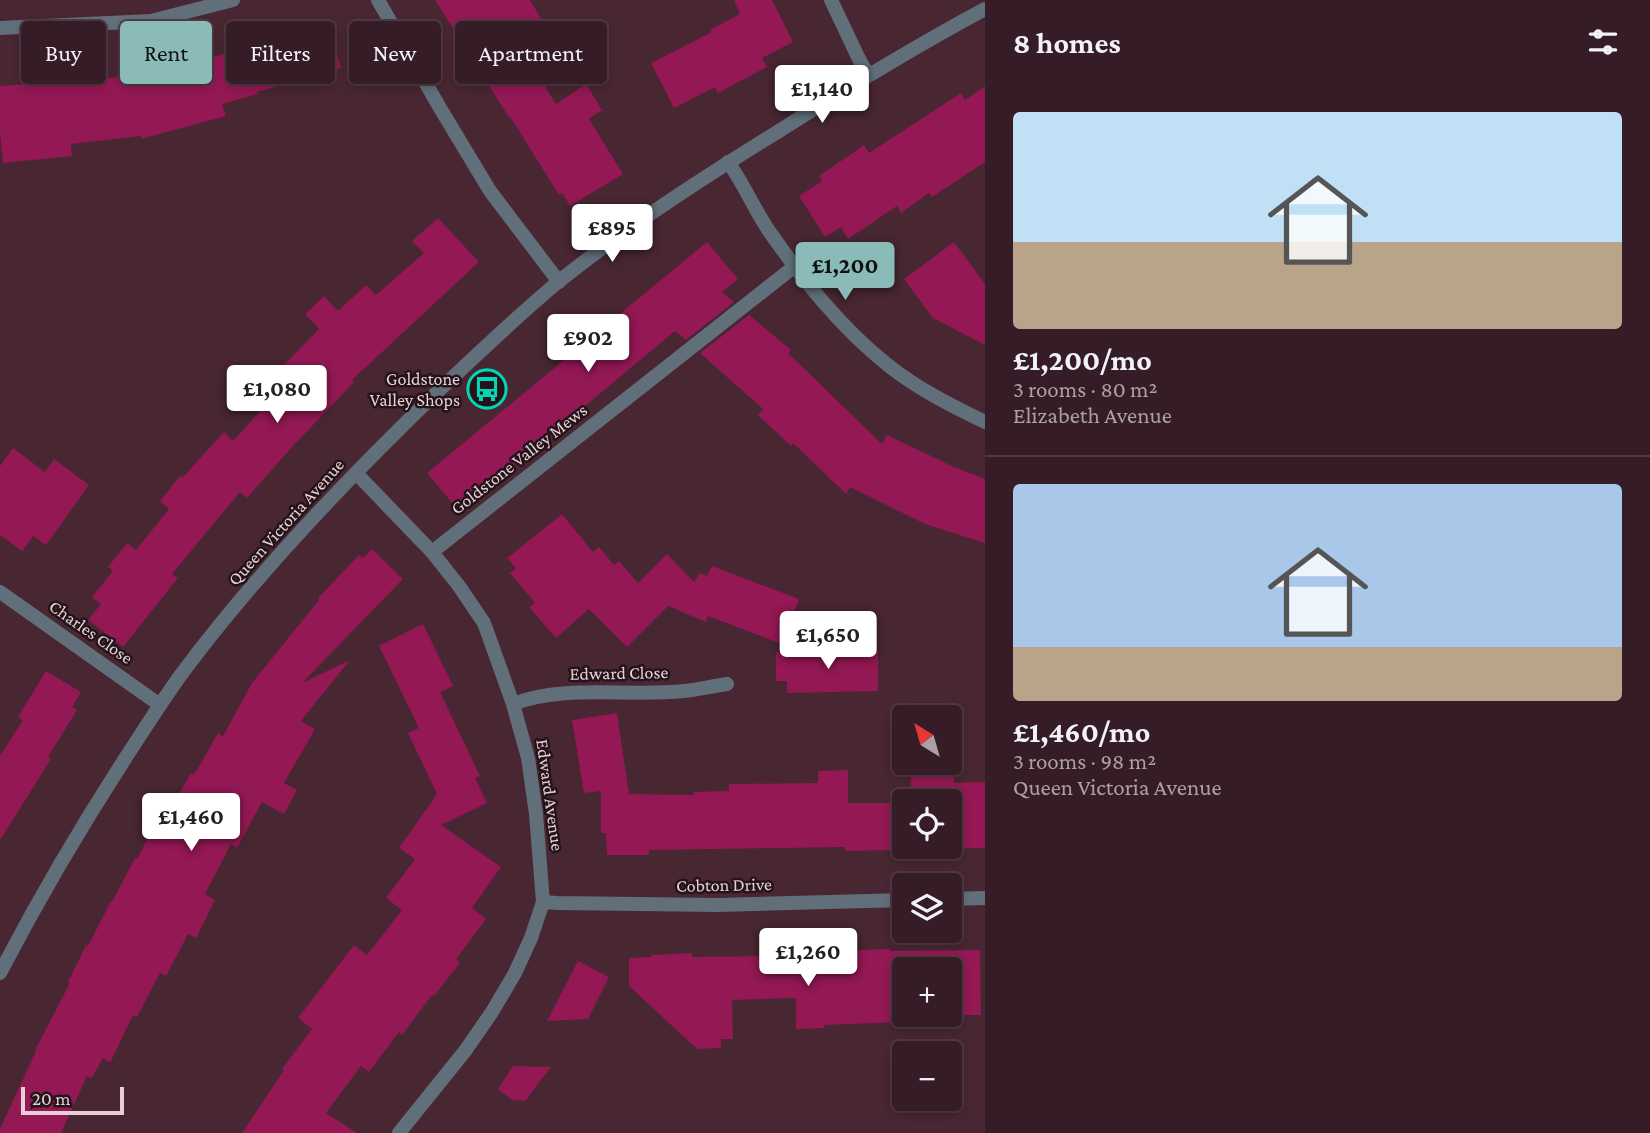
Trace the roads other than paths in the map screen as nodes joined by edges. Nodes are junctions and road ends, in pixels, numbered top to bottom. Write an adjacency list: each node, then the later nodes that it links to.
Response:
1 (233, 0): 5 (street)
2 (378, 0): 9 (street)
3 (831, 0): 6 (street)
4 (985, 9): 6 (street, Queen Victoria Avenue)
5 (0, 28)
6 (868, 75): 7 (street, Queen Victoria Avenue)
7 (728, 162): 8 (street); 9 (street, Queen Victoria Avenue)
8 (795, 266): 10 (street); 12 (street, Goldstone Valley Mews)
9 (559, 282): 11 (street, Queen Victoria Avenue)
10 (985, 422)
11 (356, 473): 12 (street, Edward Avenue); 16 (street, Queen Victoria Avenue)
12 (432, 552): 15 (street, Edward Avenue)
13 (0, 592): 16 (street, Charles Close)
14 (727, 684): 15 (street, Edward Close)
15 (513, 704): 20 (street, Edward Avenue)
16 (160, 705): 21 (street, Queen Victoria Avenue)
17 (985, 898): 18 (street)
18 (962, 899)
19 (892, 900): 20 (street, Cobton Drive)
20 (543, 902): 22 (street, Edward Avenue)
21 (0, 973)
22 (399, 1133)

